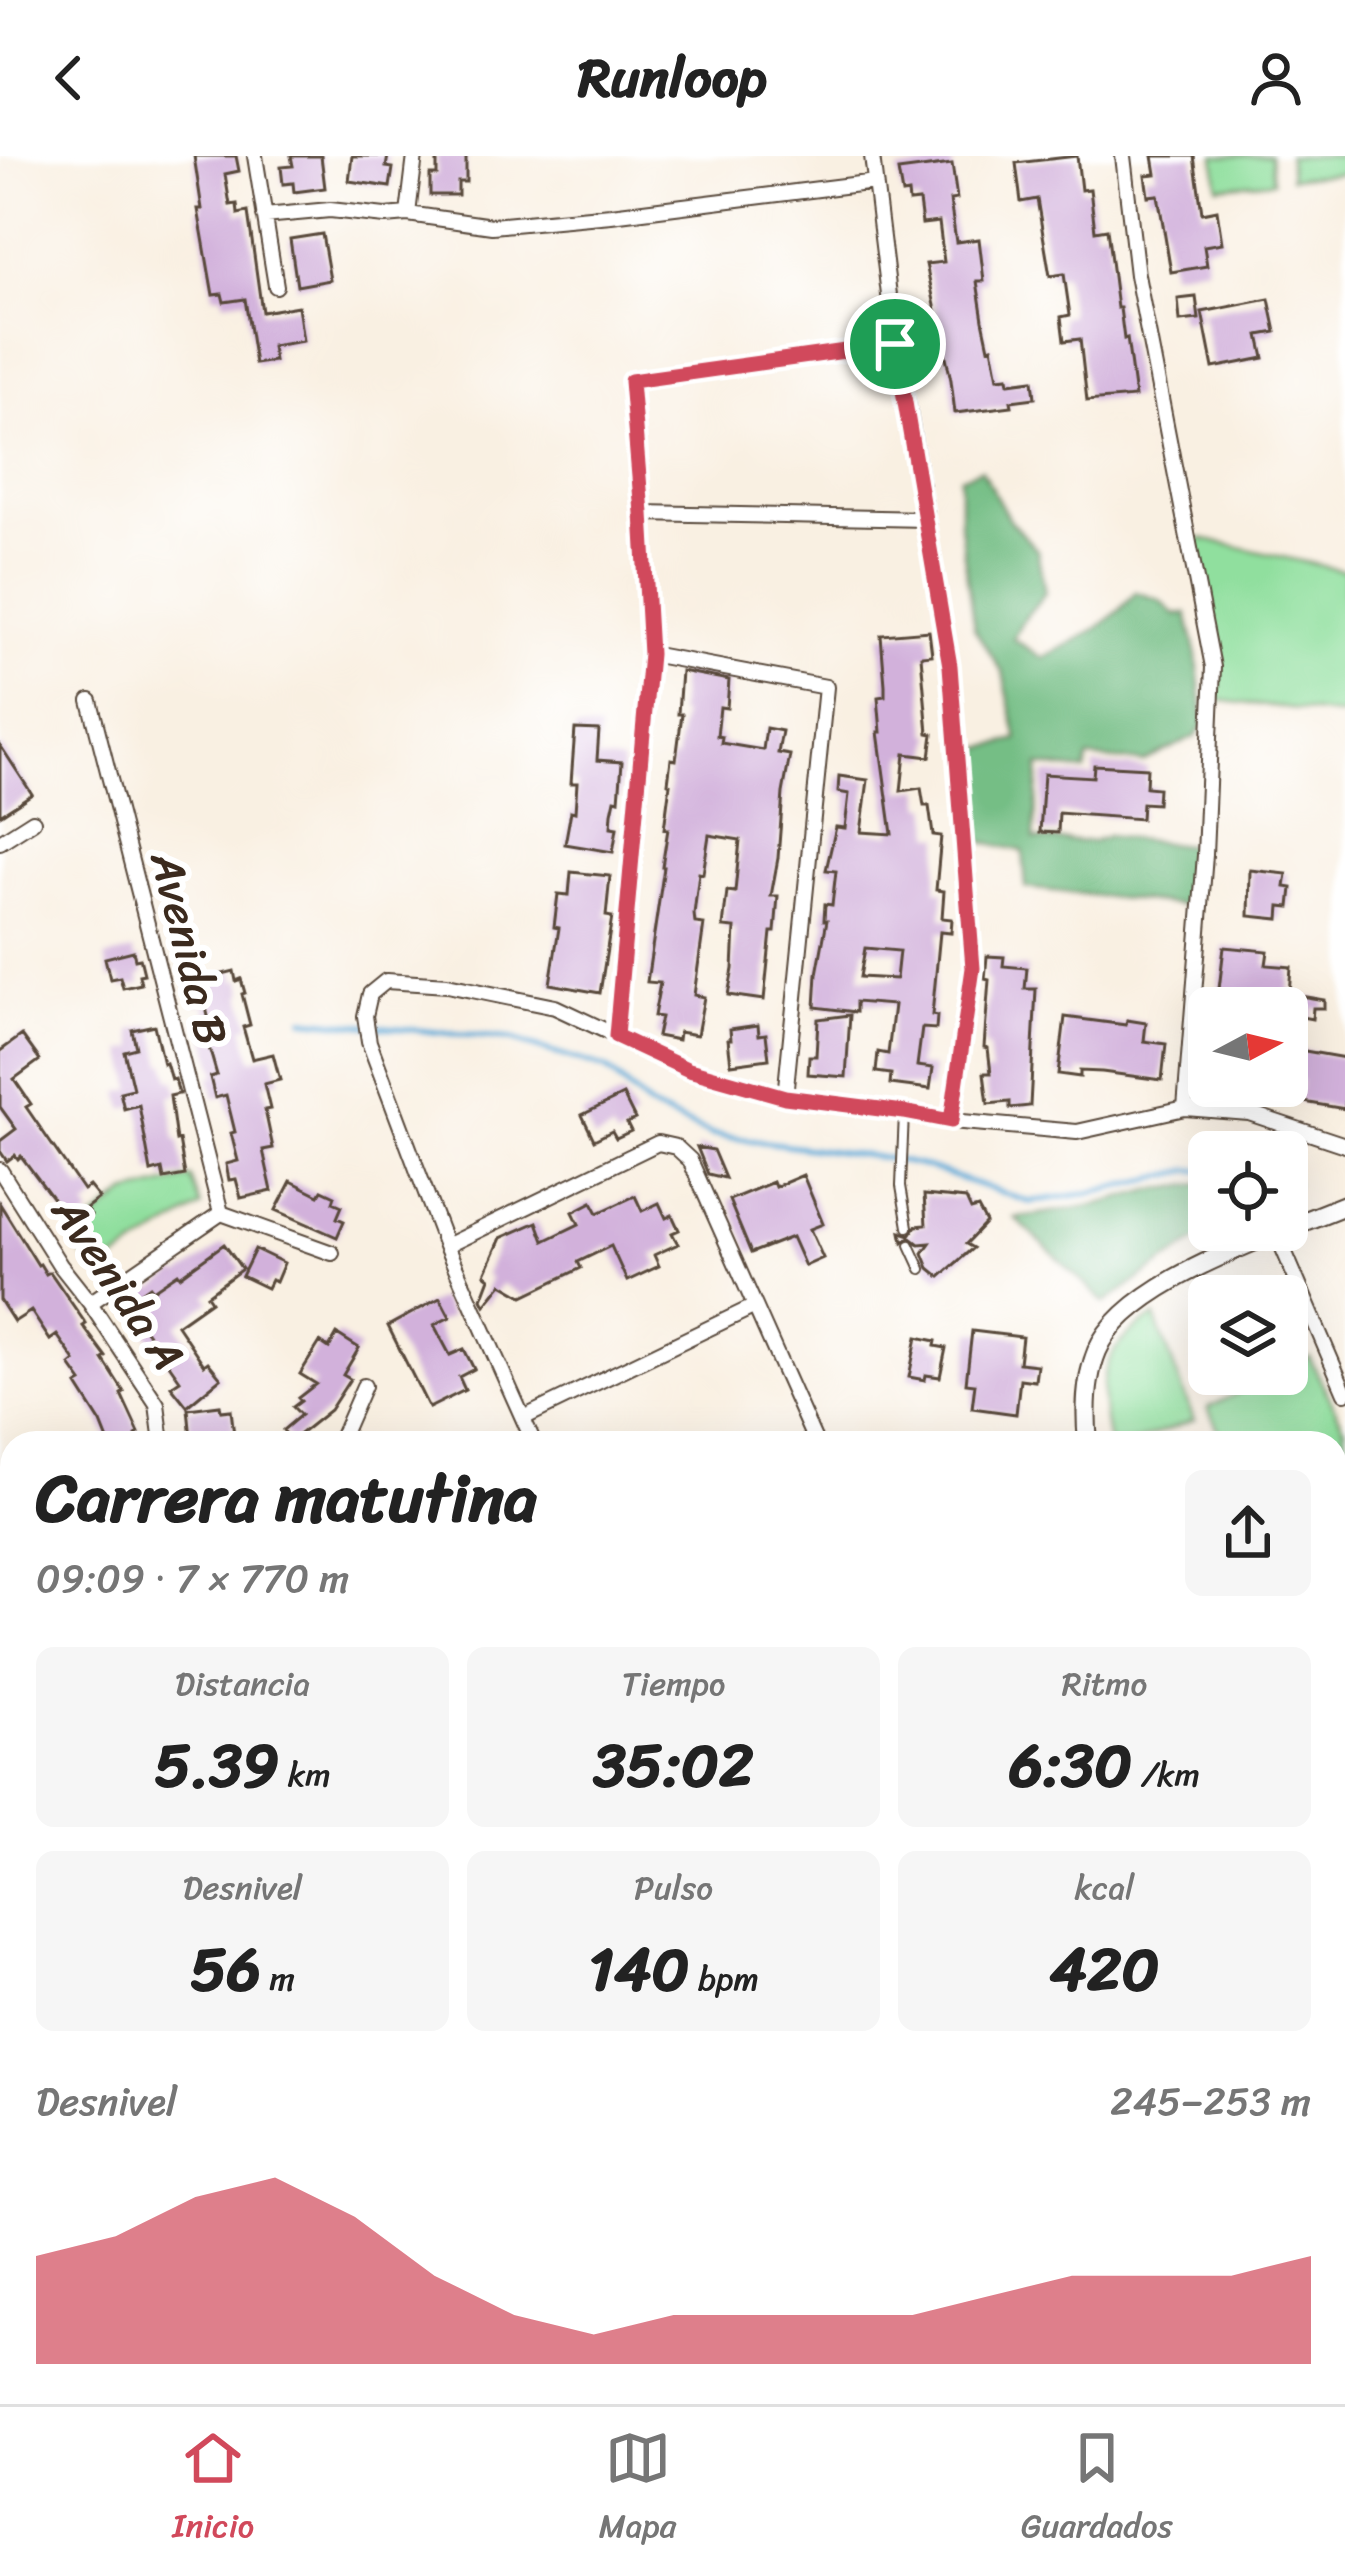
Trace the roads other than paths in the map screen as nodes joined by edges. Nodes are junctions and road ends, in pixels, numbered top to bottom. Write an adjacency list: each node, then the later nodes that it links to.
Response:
1 (255, 156): 7 (street)
2 (415, 156): 6 (street)
3 (872, 156): 5 (street)
4 (1124, 156): 18 (street)
5 (874, 182): 6 (street); 9 (street)
6 (409, 214): 7 (street)
7 (264, 215): 8 (street)
8 (276, 286)
9 (895, 344): 10 (street); 11 (street)
10 (642, 513): 11 (street); 12 (street)
11 (926, 519): 20 (street)
12 (650, 654): 16 (street); 17 (street)
13 (90, 701): 24 (street, Avenida B)
14 (33, 821): 15 (street)
15 (0, 842)
16 (616, 1036): 17 (street); 28 (street)
17 (785, 1097): 19 (street)
18 (1185, 1108): 20 (street); 21 (street)
19 (904, 1112): 20 (street); 26 (lane)
20 (951, 1121)
21 (1345, 1145)
22 (0, 1170): 33 (street, Avenida A)
23 (1345, 1205): 25 (street)
24 (221, 1213): 31 (street); 33 (street)
25 (1308, 1220)
26 (908, 1227)
27 (910, 1245): 32 (lane)
28 (446, 1246): 34 (street); 37 (street)
29 (1230, 1251): 42 (street)
30 (1290, 1251): 36 (street)
31 (332, 1253)
32 (921, 1269)
33 (90, 1303): 38 (street, Avenida A)
34 (755, 1306): 37 (street); 41 (street)
35 (364, 1386): 39 (street)
36 (1345, 1393)
37 (523, 1418): 40 (street)
38 (161, 1431)
39 (345, 1431)
40 (529, 1431)
41 (811, 1431)
42 (1087, 1431)

